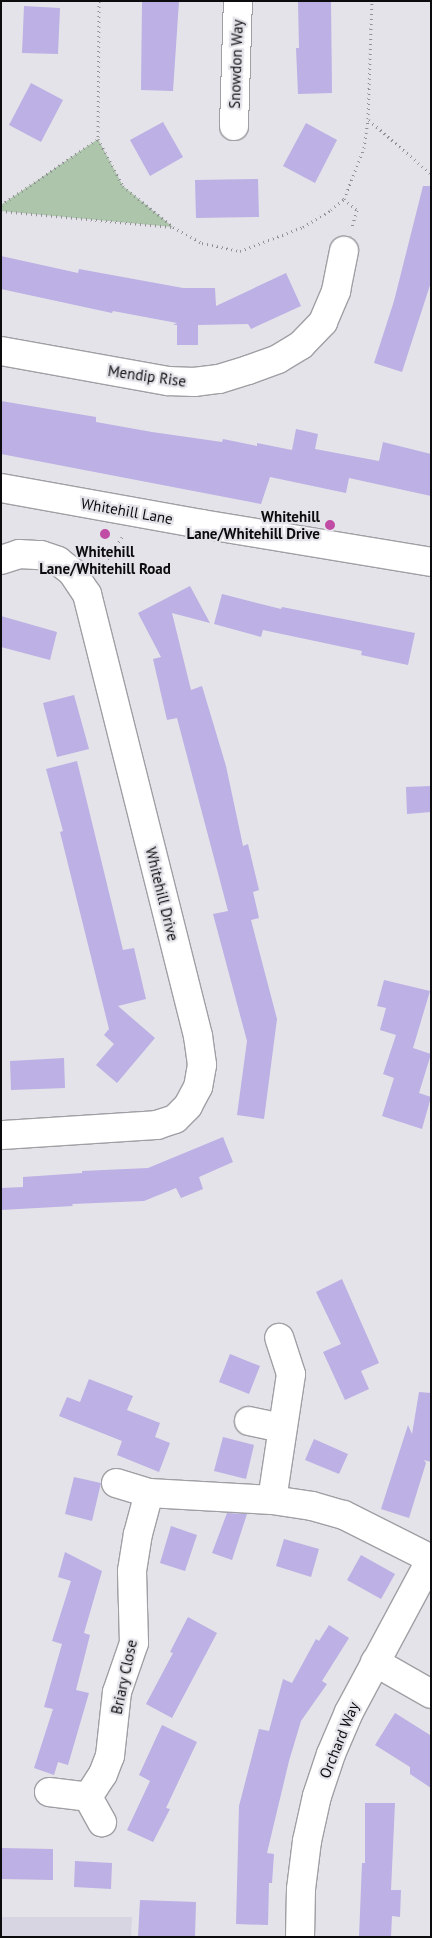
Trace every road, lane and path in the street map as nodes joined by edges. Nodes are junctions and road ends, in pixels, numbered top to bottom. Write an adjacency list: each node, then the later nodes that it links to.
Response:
1 (238, 1): 3 (street, Snowdon Way)
2 (368, 119): 5 (path)
3 (234, 126)
4 (98, 139): 6 (path)
5 (431, 174)
6 (1, 206)
7 (1, 211): 8 (path)
8 (173, 228)
9 (344, 251): 10 (street, Mendip Rise)
10 (1, 351)
11 (1, 488): 12 (street, Whitehill Lane)
12 (142, 514): 14 (street, Whitehill Lane); 15 (path)
13 (1, 560): 15 (street, Whitehill Drive)
14 (431, 562)
15 (87, 594): 16 (street, Whitehill Drive)
16 (1, 1135)
17 (279, 1338): 19 (street)
18 (249, 1422): 19 (street)
19 (282, 1428): 22 (street)
20 (116, 1483): 21 (street)
21 (149, 1493): 22 (street); 27 (street, Briary Close)
22 (272, 1500): 23 (street)
23 (431, 1559): 24 (street, Orchard Way)
24 (375, 1662): 25 (street); 29 (street, Orchard Way)
25 (431, 1694)
26 (49, 1792): 27 (street)
27 (88, 1797): 28 (street)
28 (102, 1822)
29 (300, 1937)

